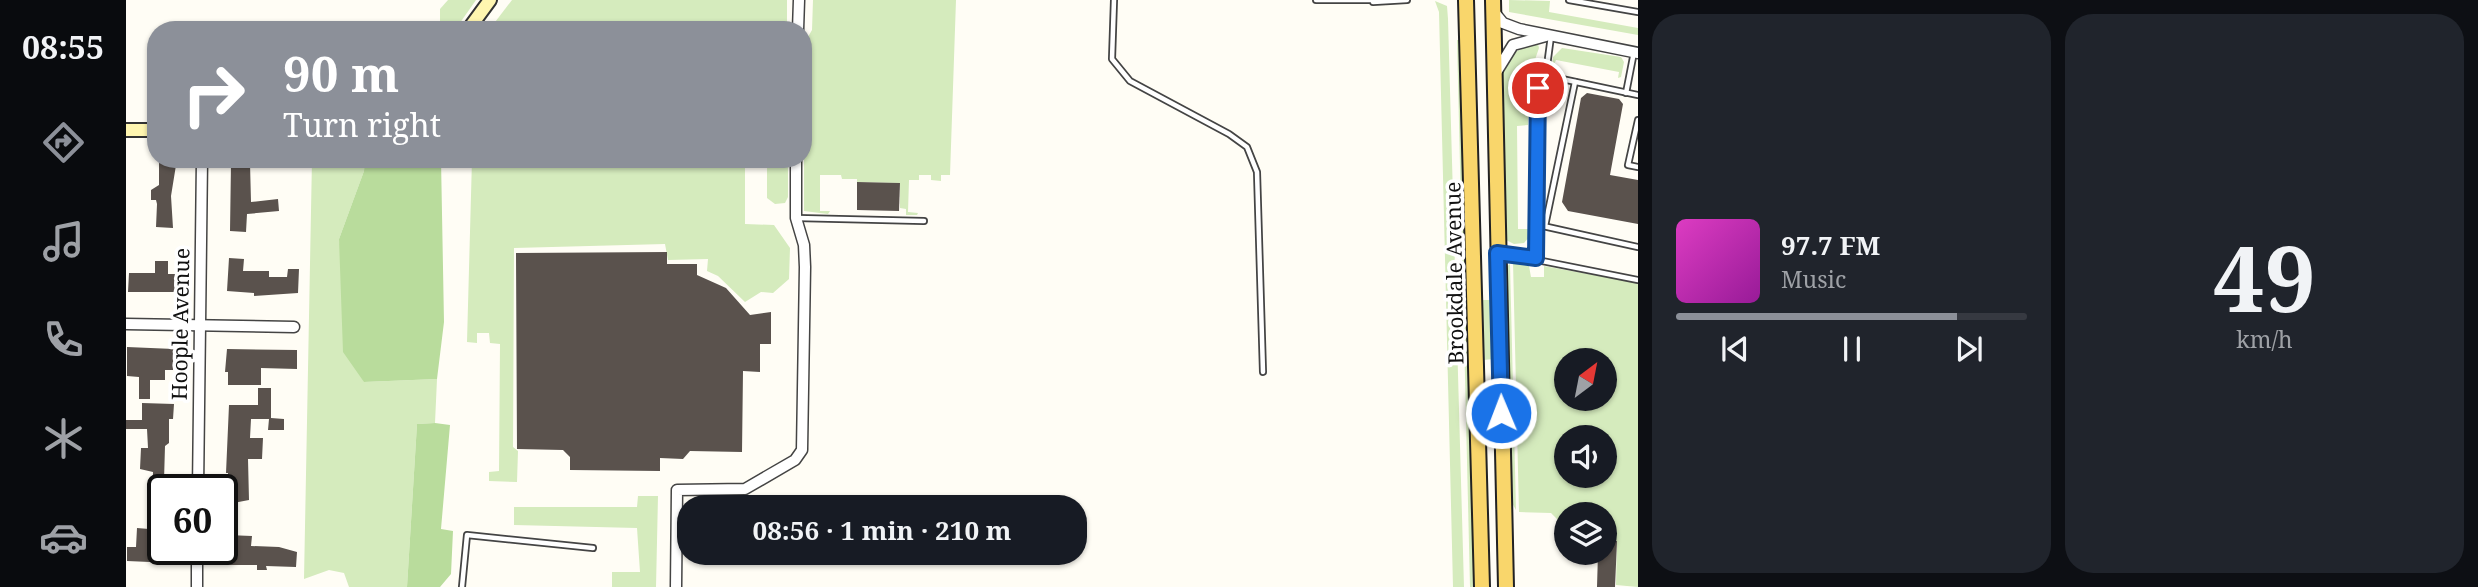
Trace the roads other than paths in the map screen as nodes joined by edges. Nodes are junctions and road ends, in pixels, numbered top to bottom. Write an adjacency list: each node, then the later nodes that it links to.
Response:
1 (490, 0): 11 (street)
2 (799, 0): 12 (street)
3 (1114, 0): 37 (lane)
4 (1315, 0): 8 (lane)
5 (1406, 0): 8 (lane)
6 (1466, 0): 44 (main road, Brookdale Avenue)
7 (1569, 0): 10 (lane)
8 (1373, 1)
9 (1492, 4): 13 (street); 17 (main road, Brookdale Avenue)
10 (1638, 12)
11 (475, 21)
12 (798, 21)
13 (1552, 35): 14 (street); 15 (lane); 17 (street)
14 (1636, 52): 18 (lane)
15 (1543, 75): 16 (lane); 28 (lane)
16 (1575, 82): 18 (lane); 29 (lane)
17 (1493, 85): 31 (main road, Brookdale Avenue)
18 (1626, 93): 19 (lane)
19 (1638, 95)
20 (1638, 120): 23 (lane)
21 (126, 130): 22 (street)
22 (147, 130)
23 (1638, 167)
24 (202, 168): 35 (street, Hoople Avenue)
25 (796, 168): 26 (street)
26 (796, 218): 27 (lane); 43 (street)
27 (924, 221)
28 (1537, 224): 29 (lane); 32 (lane)
29 (1545, 226): 30 (lane)
30 (1638, 247)
31 (1497, 253): 32 (lane); 45 (main road, Brookdale Avenue)
32 (1536, 258): 33 (lane)
33 (1638, 280)
34 (126, 324): 35 (street)
35 (200, 324): 36 (street); 38 (street, Hoople Avenue)
36 (294, 327)
37 (1263, 372)
38 (198, 474)
39 (593, 548): 42 (lane)
40 (197, 565): 41 (street)
41 (197, 587)
42 (462, 587)
43 (676, 587)
44 (1482, 587)
45 (1506, 587)

